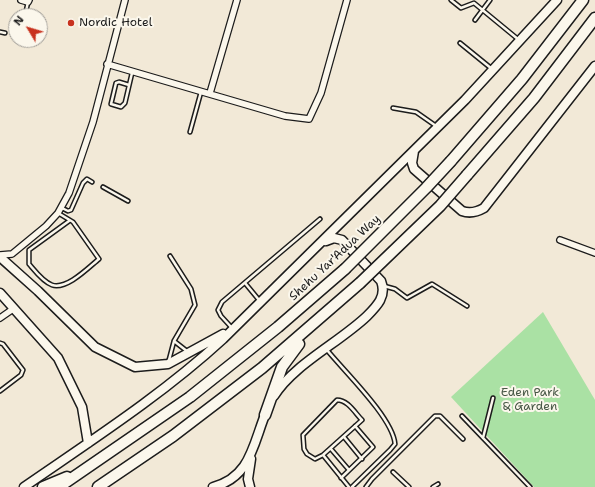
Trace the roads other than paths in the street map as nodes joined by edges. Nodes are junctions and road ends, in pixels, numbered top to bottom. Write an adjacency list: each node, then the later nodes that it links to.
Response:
1 (22, 0): 9 (street)
2 (125, 0): 17 (street)
3 (237, 0): 23 (street)
4 (347, 0): 23 (street)
5 (450, 0): 10 (lane)
6 (490, 0): 10 (lane)
7 (557, 0): 15 (street)
8 (583, 0): 69 (highway, Shehu Yar'Adua Way, bridge)
9 (29, 1)
10 (482, 10): 12 (lane); 15 (lane)
11 (595, 18): 45 (highway, bridge)
12 (474, 20)
13 (0, 32): 14 (lane)
14 (5, 33)
15 (521, 42): 19 (street)
16 (460, 44): 19 (lane)
17 (107, 64): 20 (street); 31 (street)
18 (595, 66): 27 (street)
19 (494, 71): 25 (street)
20 (132, 72): 21 (lane); 22 (street)
21 (129, 85): 21 (lane)
22 (202, 92): 23 (street); 26 (lane)
23 (210, 93)
24 (393, 108): 25 (lane)
25 (438, 127): 27 (street)
26 (190, 132)
27 (414, 151): 35 (street)
28 (92, 182): 31 (lane)
29 (103, 187): 30 (lane)
30 (128, 201)
31 (60, 210): 33 (lane); 37 (street)
32 (320, 219): 41 (lane)
33 (69, 221): 33 (lane)
34 (560, 240): 36 (street)
35 (323, 242): 42 (street); 44 (street)
36 (595, 253)
37 (12, 254): 38 (street); 40 (street)
38 (0, 256): 40 (street)
39 (170, 256): 50 (lane)
40 (9, 266): 54 (street)
41 (244, 283): 44 (lane); 49 (lane)
42 (383, 286): 46 (lane); 52 (street)
43 (0, 293): 47 (street)
44 (260, 302): 49 (street)
45 (334, 306): 58 (highway); 77 (highway)
46 (467, 306)
47 (14, 309): 48 (street); 64 (street)
48 (0, 318)
49 (233, 329): 53 (street); 55 (street)
50 (174, 342): 53 (lane); 54 (lane)
51 (0, 343): 56 (lane)
52 (326, 349): 58 (street); 80 (lane)
53 (188, 354): 54 (street); 55 (street)
54 (168, 364)
55 (194, 365): 64 (street)
56 (0, 391)
57 (493, 398): 62 (lane)
58 (265, 415): 65 (street)
59 (462, 416): 62 (lane)
60 (355, 426): 61 (lane); 67 (lane); 68 (lane)
61 (344, 437): 66 (lane); 68 (lane)
62 (483, 438): 84 (lane)
63 (463, 439): 81 (lane)
64 (88, 443): 74 (street)
65 (254, 447): 78 (street); 79 (street)
66 (331, 449): 67 (lane); 70 (lane)
67 (323, 456): 72 (lane)
68 (362, 459): 70 (lane)
69 (87, 468): 75 (highway); 76 (highway, Shehu Yar'Adua Way)
70 (350, 470): 72 (lane)
71 (393, 472): 82 (lane)
72 (341, 478): 80 (lane)
73 (438, 484): 83 (lane)
74 (24, 487)
75 (42, 487)
76 (59, 487)
77 (98, 487)
78 (213, 487)
79 (250, 487)
80 (350, 487)
81 (366, 487)
82 (409, 487)
83 (433, 487)
84 (530, 487)

